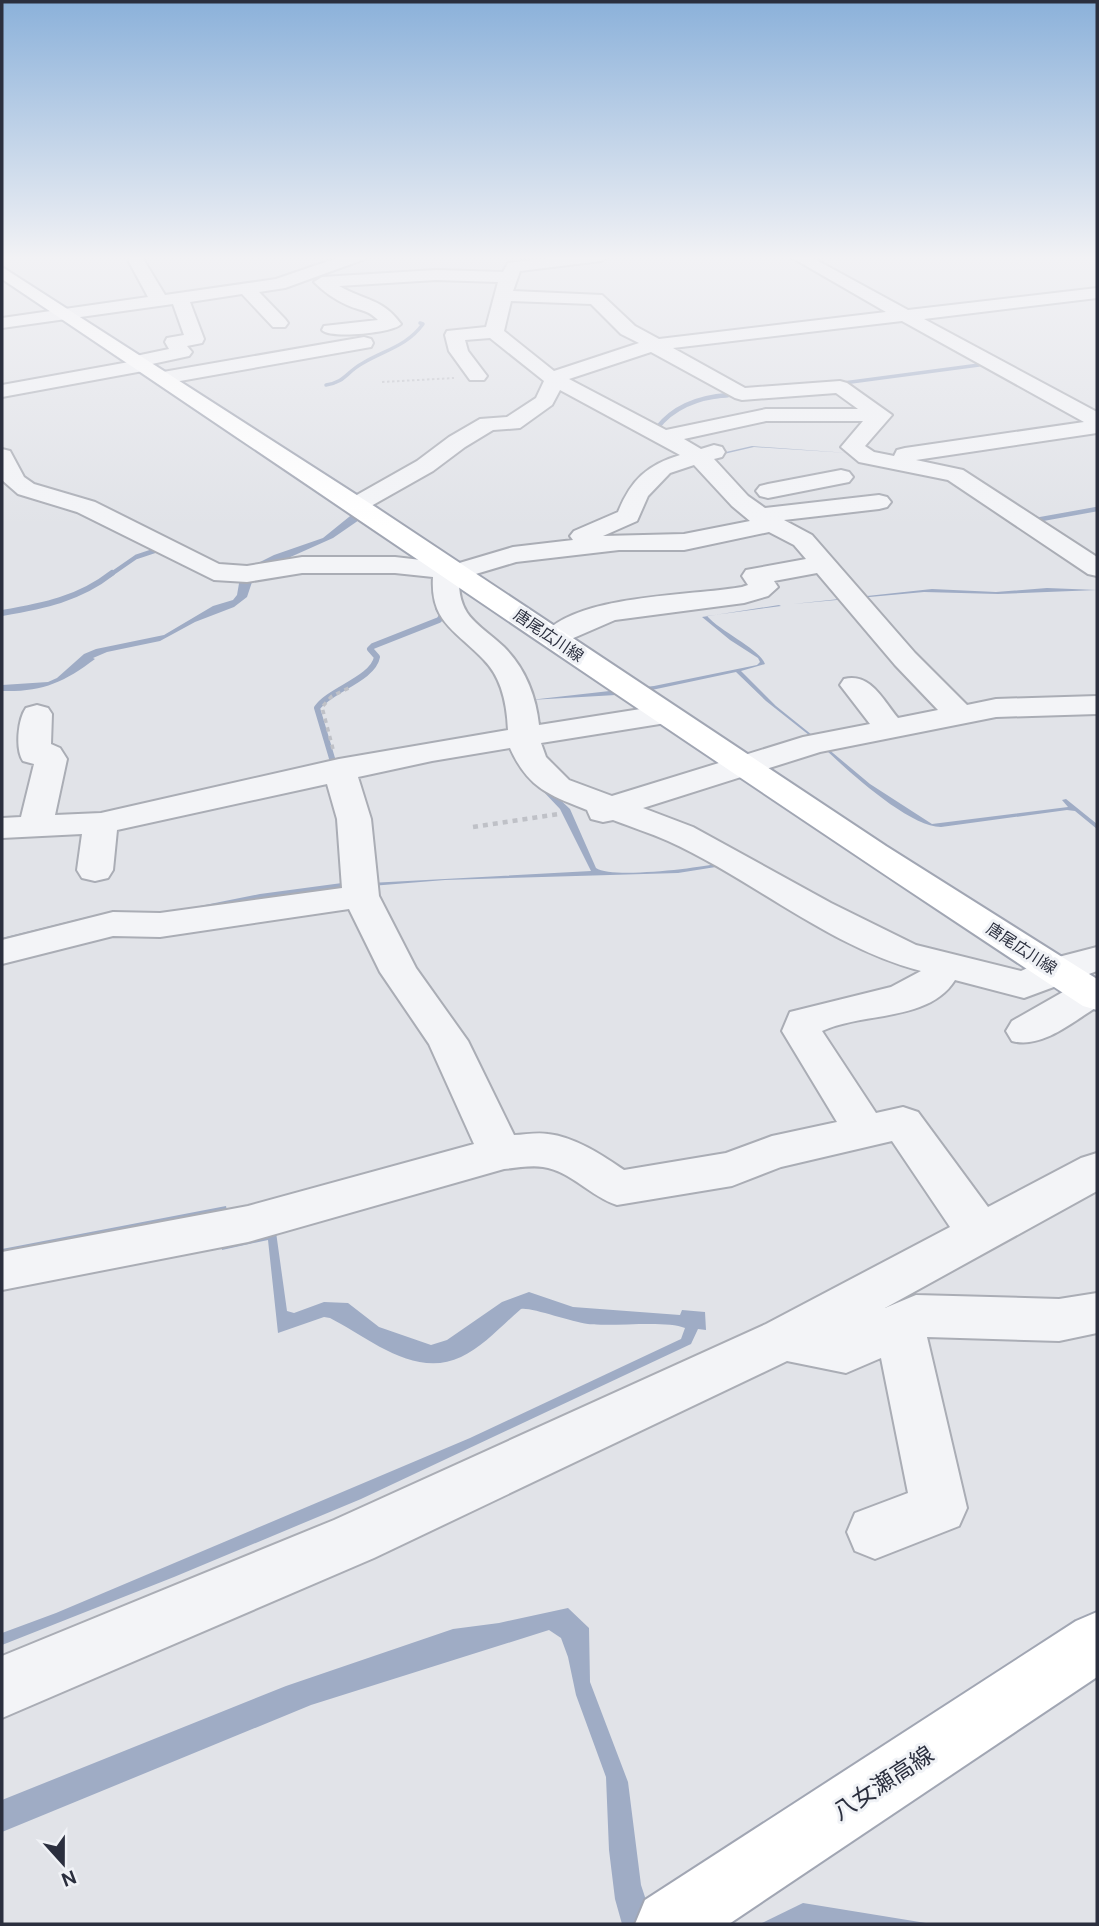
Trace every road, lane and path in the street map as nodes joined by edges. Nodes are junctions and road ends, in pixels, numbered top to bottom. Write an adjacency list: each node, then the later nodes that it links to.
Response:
1 (114, 346): 9 (main road, 唐尾広川線)
2 (177, 346): 9 (street)
3 (341, 346): 10 (street)
4 (457, 346): 11 (street)
5 (509, 346): 13 (street)
6 (646, 346): 13 (street)
7 (655, 346): 16 (street)
8 (960, 346): 19 (street)
9 (141, 363): 12 (main road, 唐尾広川線); 15 (street)
10 (243, 363): 12 (street); 14 (street)
11 (477, 376)
12 (163, 378): 27 (main road, 唐尾広川線)
13 (545, 380): 21 (street); 27 (street)
14 (268, 382)
15 (2, 391)
16 (742, 394): 17 (street); 18 (street)
17 (881, 415): 18 (street); 24 (street)
18 (748, 417): 21 (street); 23 (street)
19 (1097, 421)
20 (1097, 427): 24 (street)
21 (664, 437): 23 (street)
22 (2, 456): 33 (street)
23 (700, 458): 26 (street); 30 (street)
24 (877, 458): 25 (street); 32 (street)
25 (841, 477): 26 (street); 28 (street)
26 (734, 495): 28 (street)
27 (361, 508): 33 (main road, 唐尾広川線)
28 (766, 520): 29 (street); 31 (street)
29 (718, 536): 30 (street); 34 (street)
30 (567, 549): 33 (street)
31 (824, 564): 34 (street); 42 (street)
32 (1097, 568)
33 (450, 569): 35 (main road, 唐尾広川線); 36 (street)
34 (767, 588): 35 (street)
35 (554, 638): 36 (street); 41 (main road, 唐尾広川線)
36 (492, 652): 44 (street)
37 (855, 685): 43 (street)
38 (351, 687): 46 (path)
39 (1097, 705): 42 (street)
40 (37, 714): 49 (street)
41 (666, 714): 44 (street); 45 (main road, 唐尾広川線)
42 (961, 716): 43 (street)
43 (890, 729): 45 (street)
44 (516, 742): 46 (street); 47 (street)
45 (744, 765): 47 (street); 56 (main road, 唐尾広川線)
46 (339, 769): 48 (street); 53 (street)
47 (586, 812): 50 (path); 55 (street)
48 (101, 822): 49 (street); 52 (street)
49 (36, 826): 51 (street)
50 (473, 827)
51 (2, 828)
52 (95, 870)
53 (360, 896): 54 (street); 60 (street)
54 (2, 952)
55 (945, 964): 56 (street); 59 (street)
56 (1057, 970): 57 (main road, 唐尾広川線)
57 (1095, 983): 58 (street)
58 (1026, 1031)
59 (865, 1132): 60 (street); 62 (street)
60 (500, 1153): 63 (street)
61 (1097, 1170): 62 (street)
62 (980, 1233): 66 (street)
63 (2, 1271)
64 (1078, 1316): 65 (street)
65 (900, 1324): 66 (street); 67 (street)
66 (784, 1339): 69 (street)
67 (875, 1532)
68 (1097, 1642): 70 (main road, 八女瀬高線)
69 (2, 1687)
70 (690, 1919)

